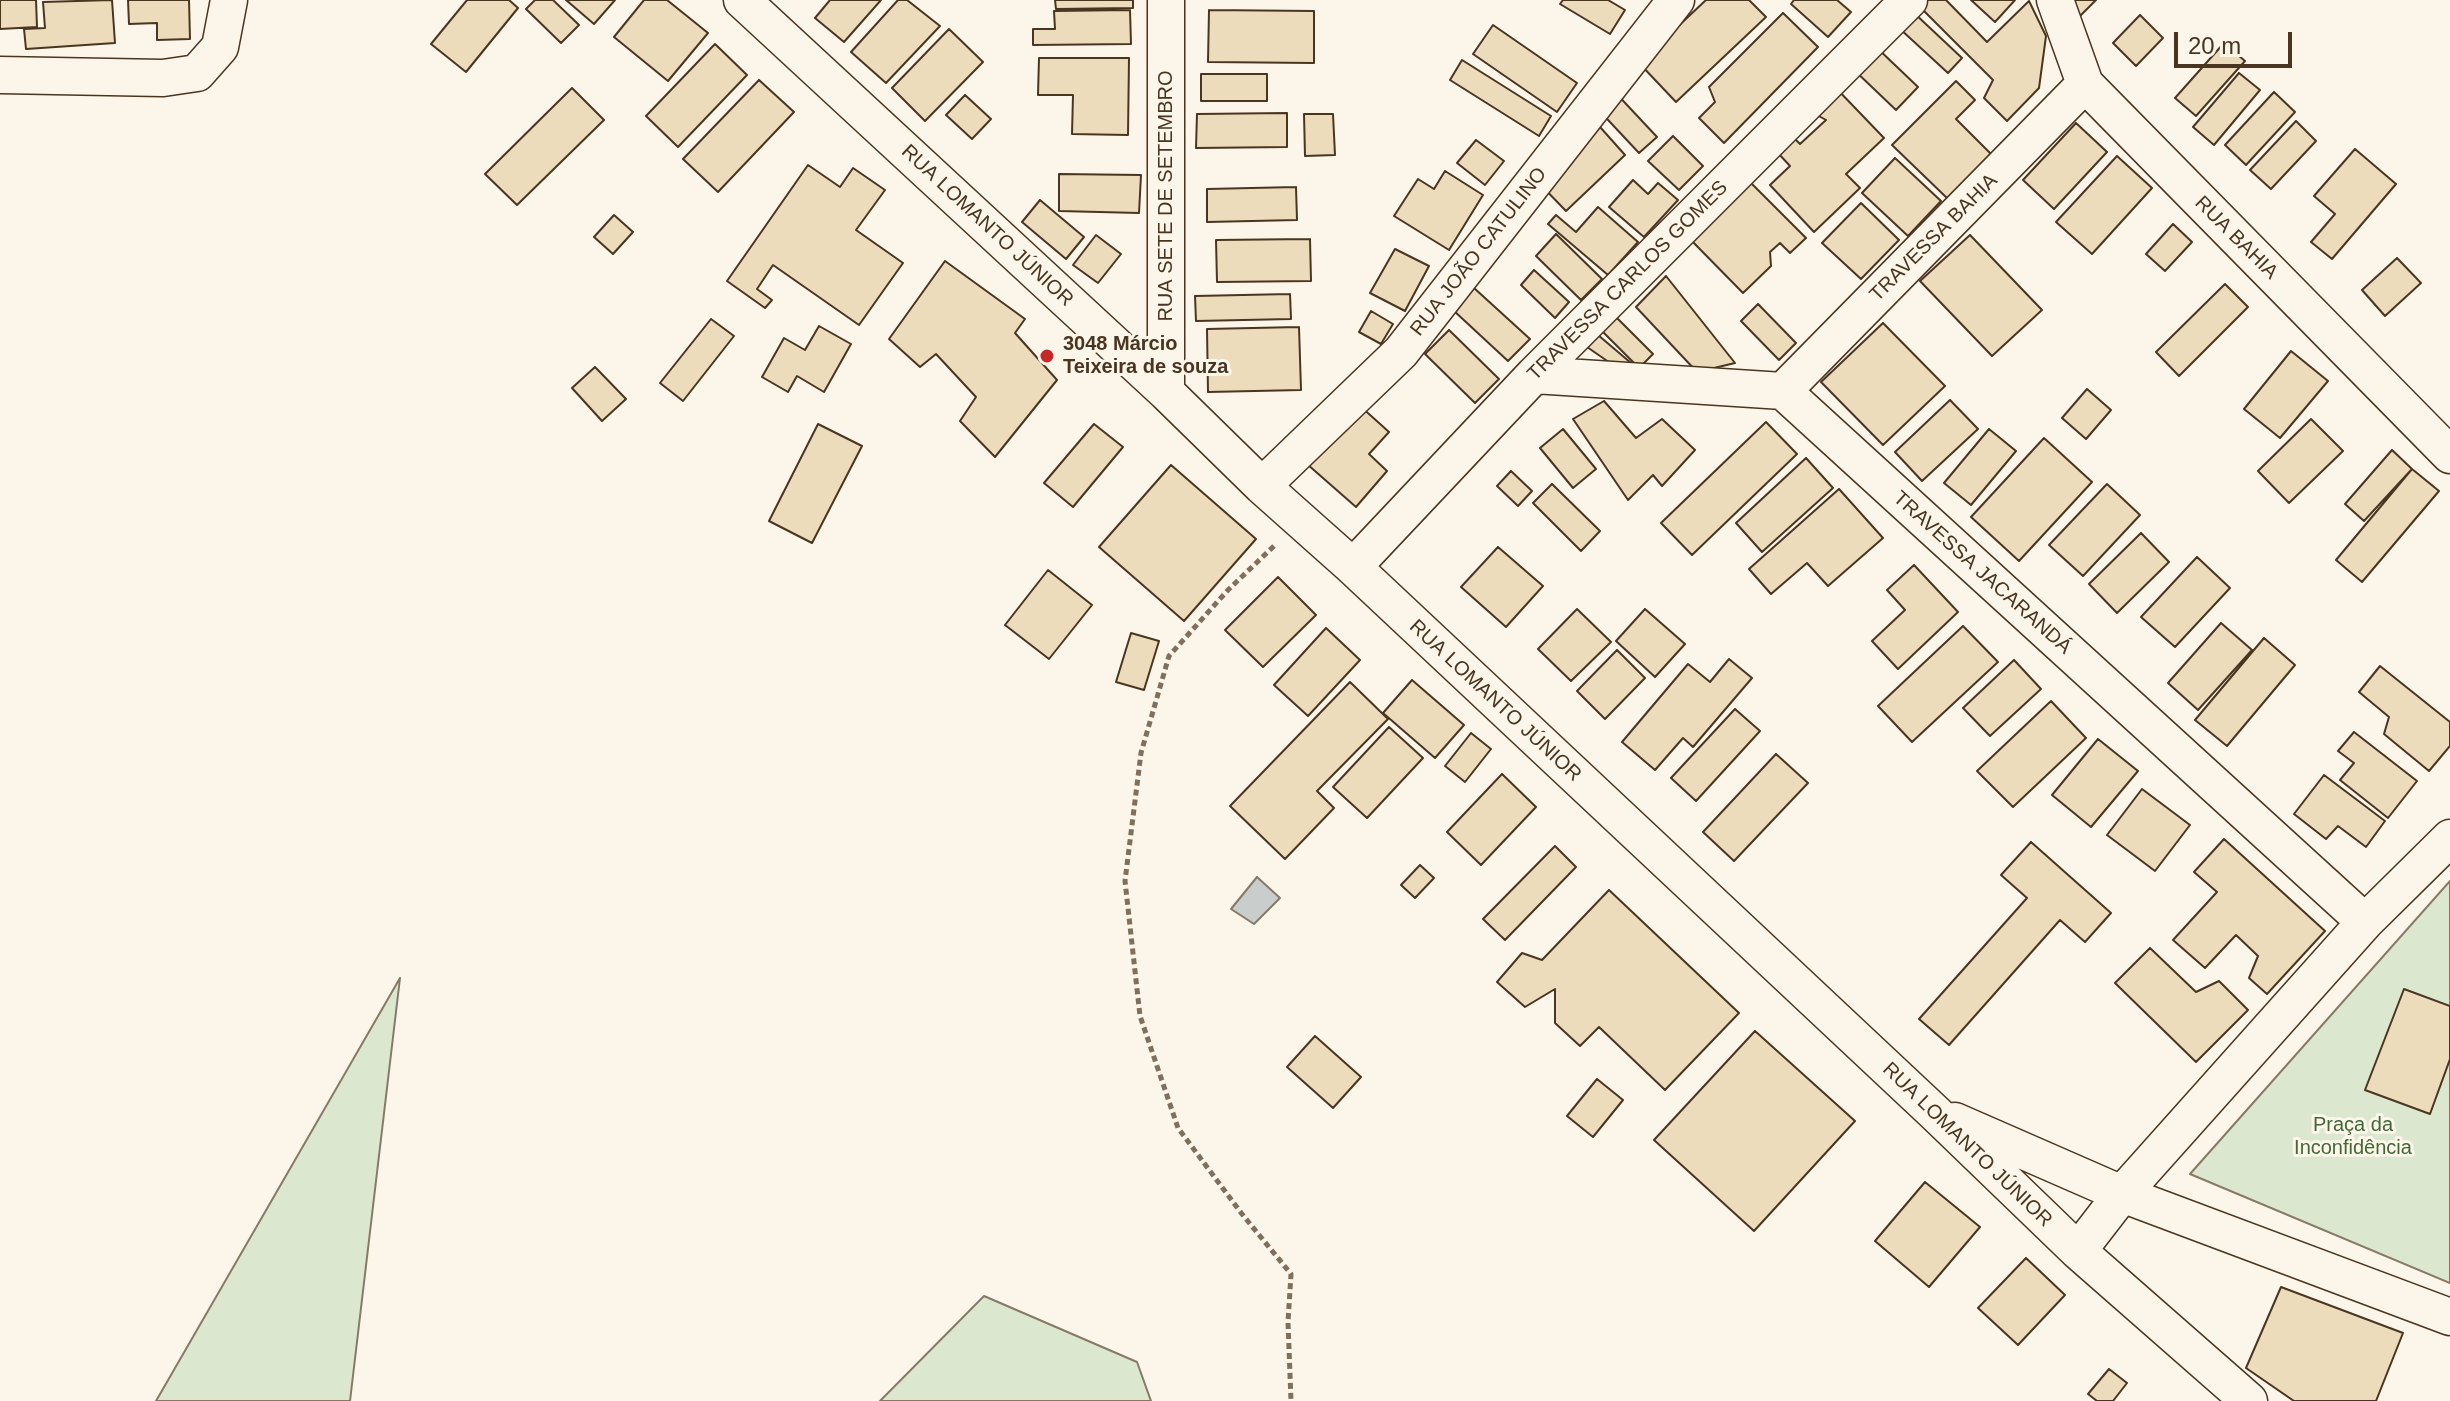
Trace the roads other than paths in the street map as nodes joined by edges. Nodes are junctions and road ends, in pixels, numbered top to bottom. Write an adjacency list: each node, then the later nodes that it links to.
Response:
1 (229, 0): 7 (street)
2 (742, 0): 11 (street, RUA LOMANTO JÚNIOR)
3 (1166, 0): 11 (street, RUA SETE DE SETEMBRO)
4 (1676, 0): 13 (street, RUA JOÃO CATULINO)
5 (1909, 0): 9 (street, TRAVESSA CARLOS GOMES)
6 (2055, 0): 8 (street, RUA BAHIA)
7 (0, 75)
8 (2085, 84): 10 (street, TRAVESSA BAHIA); 12 (street, RUA BAHIA)
9 (1534, 375): 10 (street); 14 (street, TRAVESSA CARLOS GOMES)
10 (1783, 391): 16 (street, TRAVESSA JACARANDÁ)
11 (1166, 392): 13 (street, RUA LOMANTO JÚNIOR)
12 (2450, 455)
13 (1262, 486): 14 (street, RUA LOMANTO JÚNIOR)
14 (1353, 567): 17 (street, RUA LOMANTO JÚNIOR)
15 (2450, 838): 16 (street)
16 (2365, 922): 18 (street)
17 (1935, 1113): 18 (street); 19 (street, RUA LOMANTO JÚNIOR)
18 (2122, 1194): 19 (street); 20 (street)
19 (2078, 1251): 21 (street, RUA LOMANTO JÚNIOR)
20 (2450, 1317)
21 (2249, 1401)

